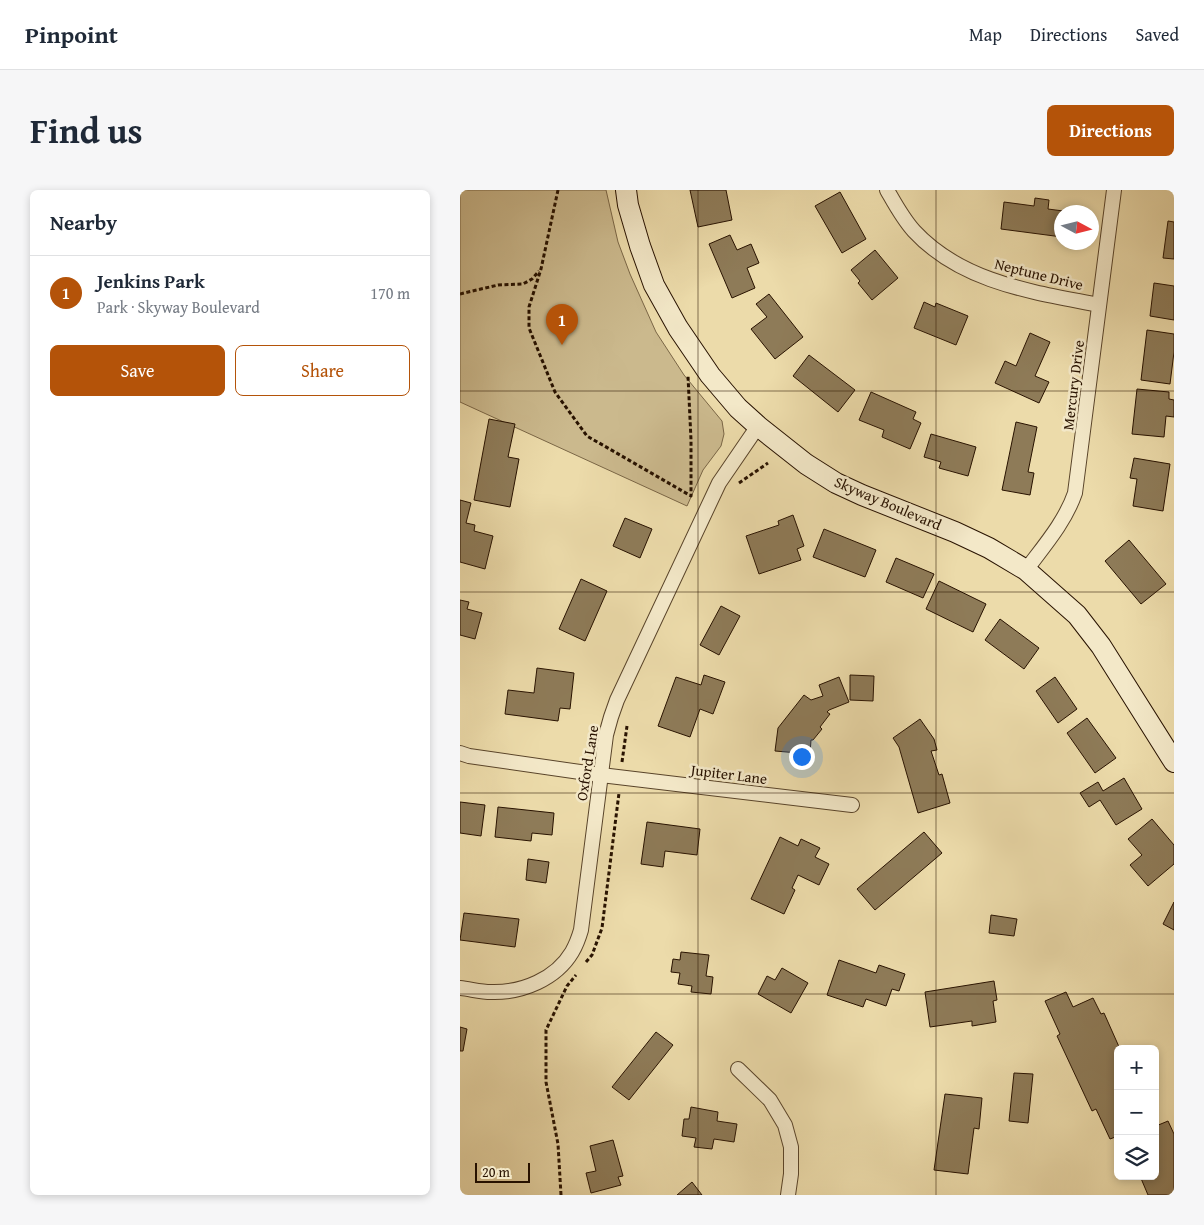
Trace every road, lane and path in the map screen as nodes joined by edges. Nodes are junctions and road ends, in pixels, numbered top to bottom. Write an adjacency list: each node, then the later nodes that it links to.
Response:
1 (558, 190): 5 (path)
2 (626, 190): 9 (street, Skyway Boulevard)
3 (886, 190): 7 (street, Neptune Drive)
4 (1114, 190): 7 (street, Mercury Drive)
5 (541, 269): 6 (path); 8 (path)
6 (460, 294)
7 (1099, 305): 12 (street, Mercury Drive)
8 (688, 374)
9 (758, 426): 12 (street, Skyway Boulevard); 16 (street, Oxford Lane)
10 (768, 463): 11 (path)
11 (737, 485)
12 (1026, 570): 15 (street, Skyway Boulevard)
13 (627, 725): 17 (path)
14 (460, 753): 16 (street, Jupiter Lane)
15 (1172, 755)
16 (601, 775): 17 (street, Jupiter Lane); 21 (street, Oxford Lane)
17 (621, 777): 18 (street, Jupiter Lane); 19 (path)
18 (852, 805)
19 (582, 967)
20 (577, 974): 23 (path)
21 (460, 988)
22 (738, 1069): 24 (street)
23 (561, 1195)
24 (788, 1195)

